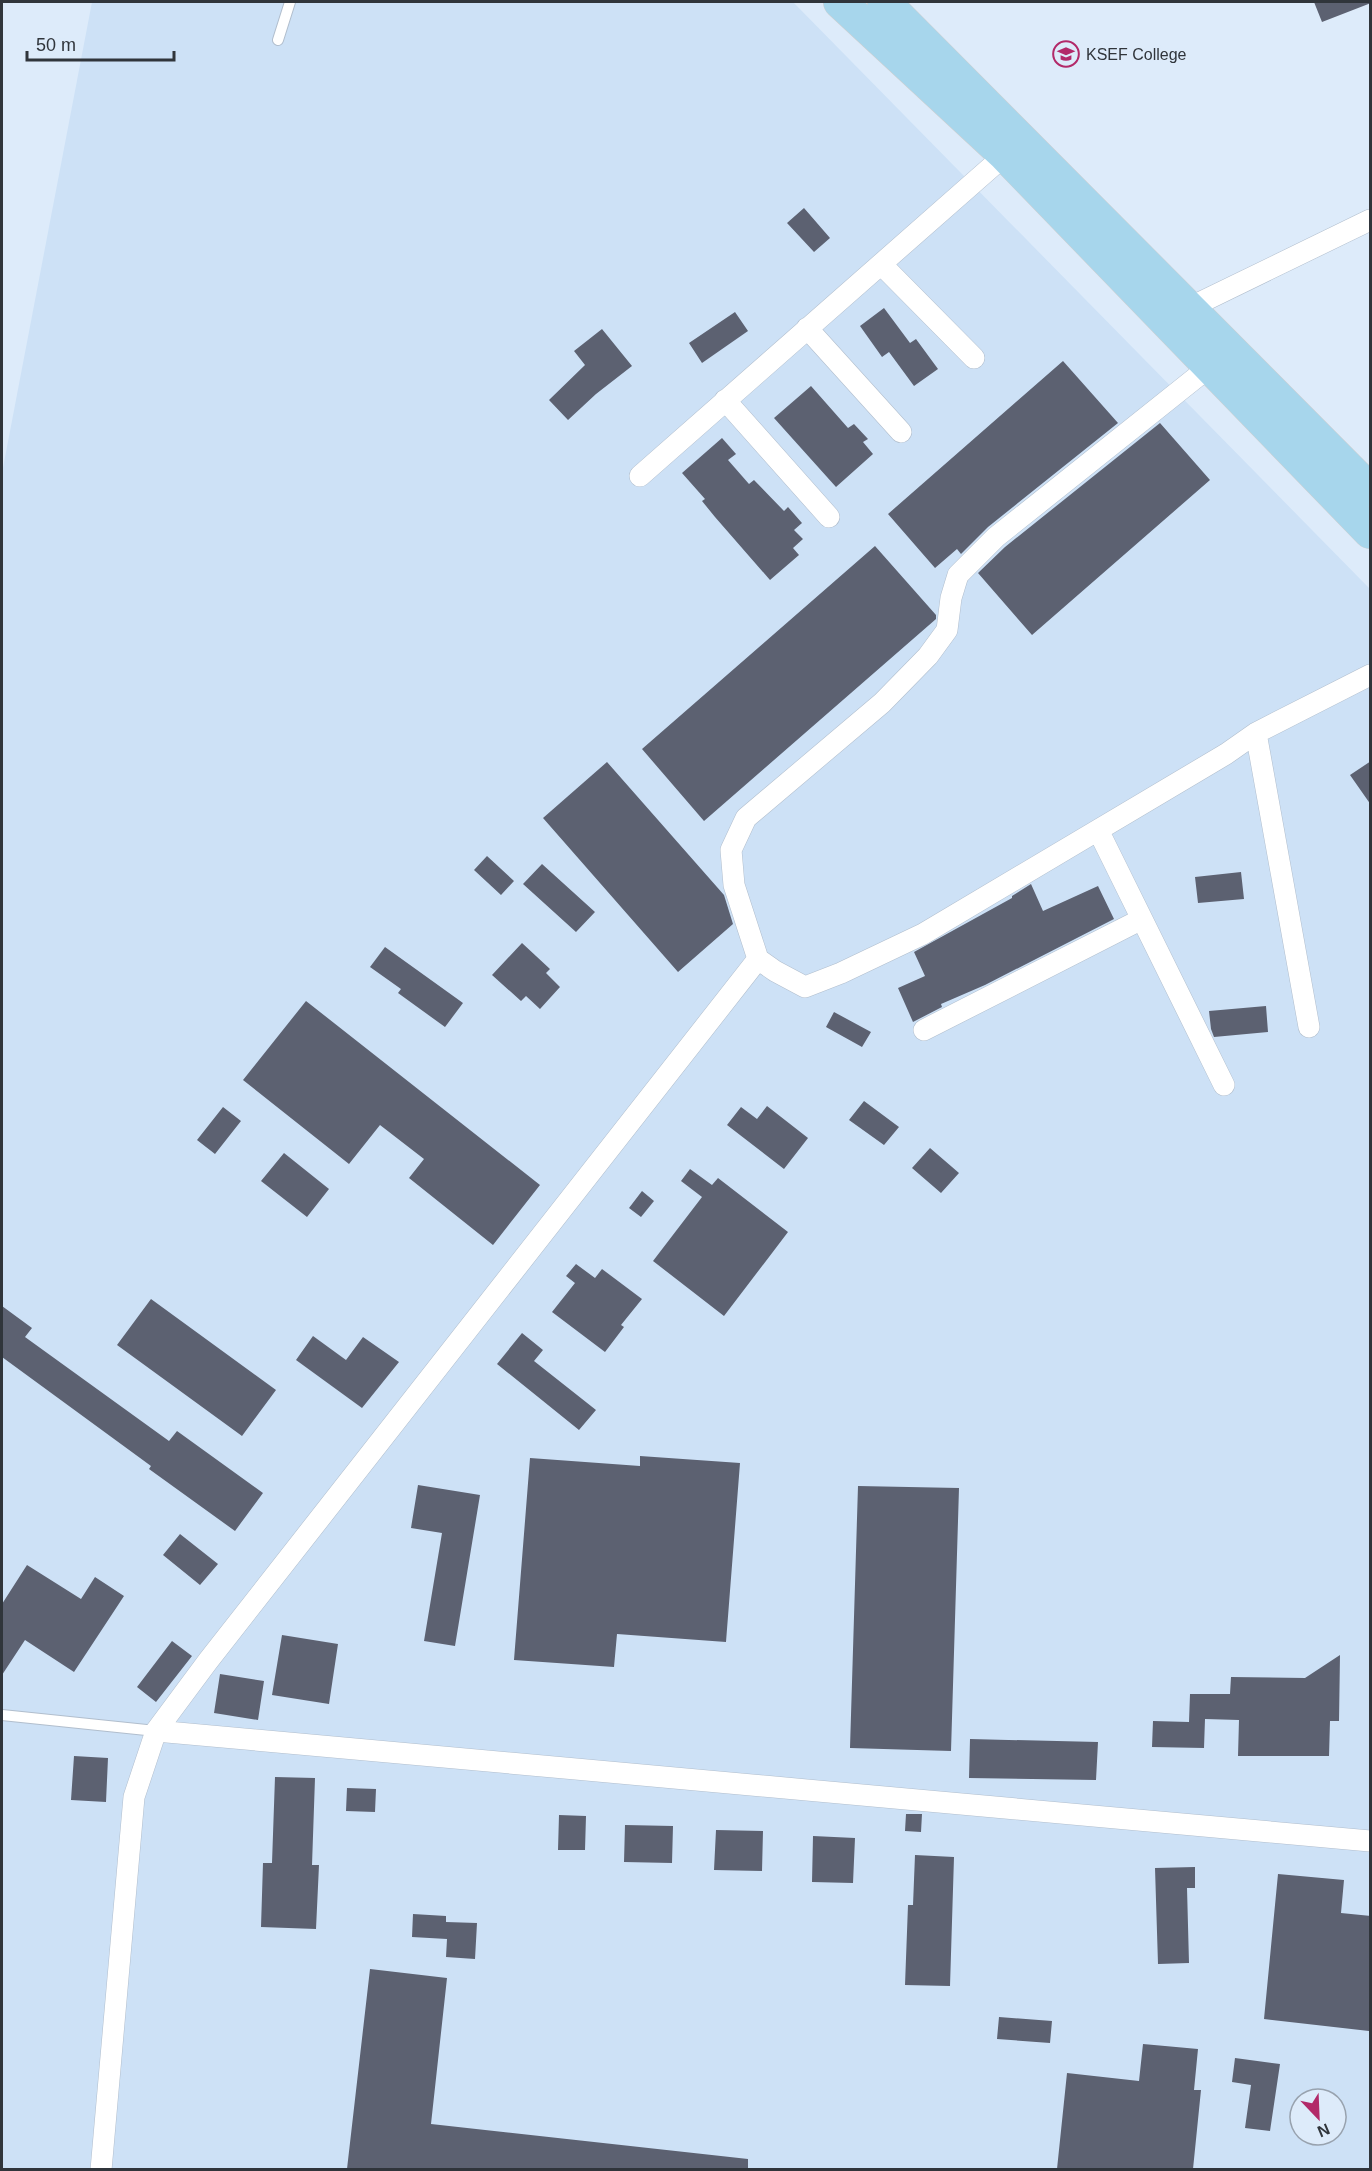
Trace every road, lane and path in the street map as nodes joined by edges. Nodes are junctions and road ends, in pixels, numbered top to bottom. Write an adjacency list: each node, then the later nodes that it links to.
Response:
1 (290, 2): 4 (lane)
2 (840, 2): 5 (main road)
3 (884, 2): 8 (main road)
4 (278, 40)
5 (1005, 155): 7 (street); 11 (main road)
6 (1371, 220): 8 (street)
7 (881, 264): 9 (street); 10 (street)
8 (1189, 308): 11 (main road)
9 (807, 328): 12 (street); 13 (street)
10 (974, 358)
11 (1221, 358): 15 (main road); 17 (main road); 22 (street)
12 (725, 400): 14 (street); 16 (street)
13 (901, 432)
14 (640, 476)
15 (1371, 490)
16 (829, 517)
17 (1371, 532)
18 (1371, 675): 19 (street)
19 (1256, 733): 20 (street); 23 (street)
20 (1098, 830): 21 (street); 22 (street)
21 (1142, 919): 24 (street); 25 (street)
22 (758, 959): 27 (street)
23 (1309, 1027)
24 (924, 1030)
25 (1224, 1085)
26 (2, 1715): 27 (lane)
27 (156, 1731): 28 (street); 29 (street)
28 (1371, 1841)
29 (101, 2169)

